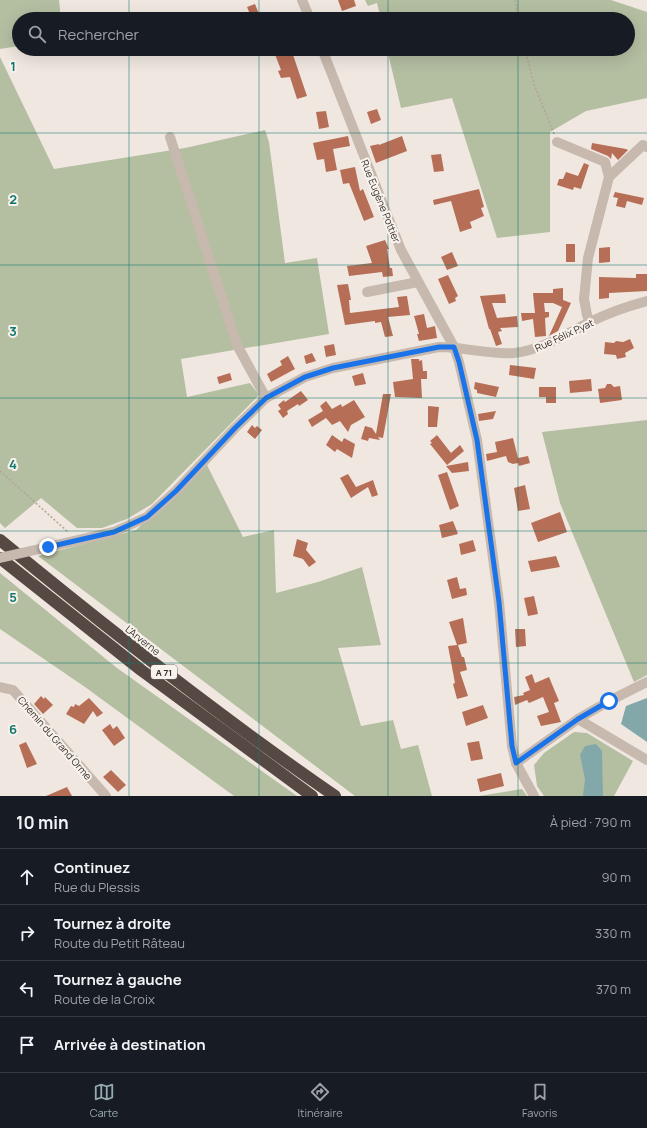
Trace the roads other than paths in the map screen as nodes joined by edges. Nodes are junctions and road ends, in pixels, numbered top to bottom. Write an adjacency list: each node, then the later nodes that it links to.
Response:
1 (302, 0): 2 (street)
2 (307, 12)
3 (325, 56): 8 (street, Rue Eugène Pottier)
4 (170, 137): 13 (street)
5 (557, 142): 7 (street)
6 (647, 147): 7 (street)
7 (609, 177): 11 (street)
8 (418, 282): 9 (street); 12 (street, Rue Eugène Pottier)
9 (367, 292)
10 (647, 300): 11 (street, Rue Félix Pyat)
11 (590, 322): 12 (street, Rue Félix Pyat)
12 (454, 347): 13 (street, Rue Félix Pyat); 20 (street, Rue Eugène Pottier)
13 (266, 398): 15 (street, Rue Félix Pyat, bridge)
14 (0, 540): 23 (highway, L'Arverne / A 71)
15 (0, 558): 22 (highway, A 71)
16 (647, 682): 18 (street)
17 (0, 687): 21 (street, Chemin du Grand Orme)
18 (578, 719): 19 (street); 20 (street)
19 (647, 760)
20 (516, 763): 24 (street, Rue Eugène Pottier)
21 (106, 796)
22 (312, 796)
23 (334, 796)
24 (534, 796)

